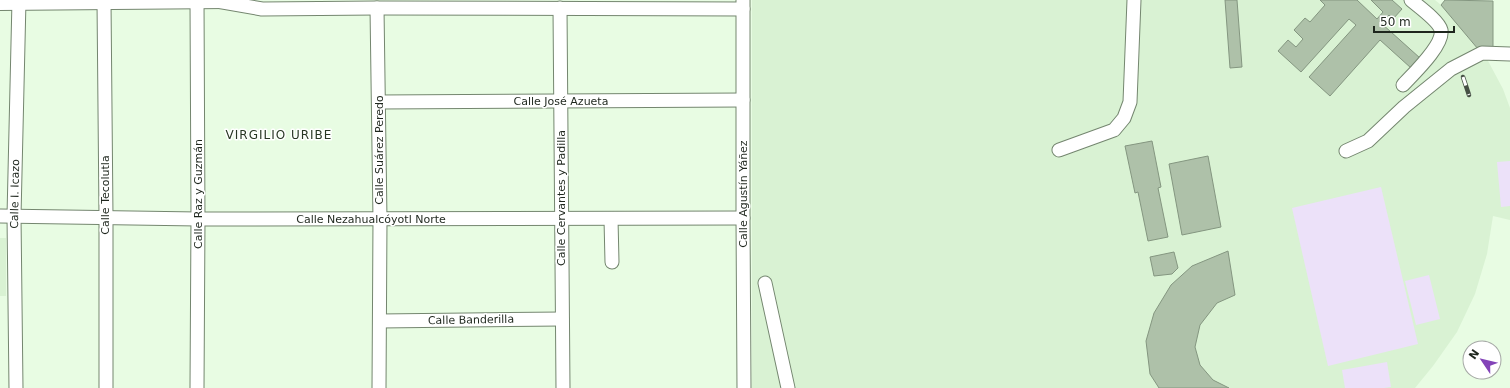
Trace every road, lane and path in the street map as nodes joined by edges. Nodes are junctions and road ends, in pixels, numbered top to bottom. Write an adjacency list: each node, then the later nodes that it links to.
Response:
1 (197, 0): 2 (main road); 7 (main road); 23 (street, Calle Raz y Guzmán)
2 (213, 0): 3 (main road); 10 (street)
3 (226, 0)
4 (1134, 0): 17 (street)
5 (1411, 0): 13 (street)
6 (19, 1): 7 (main road); 8 (main road); 20 (street, Calle I. Icazo)
7 (104, 1): 21 (street, Calle Tecolutla)
8 (0, 2)
9 (743, 4): 11 (street); 14 (street, Calle Agustín Yáñez)
10 (377, 8): 11 (street); 16 (street, Calle Suárez Peredo)
11 (560, 8): 15 (street, Calle Cervantes y Padilla)
12 (1510, 54): 18 (street)
13 (1403, 85)
14 (743, 100): 15 (street, Calle José Azueta); 22 (street, Calle Agustín Yáñez)
15 (560, 101): 16 (street, Calle José Azueta); 24 (street, Calle Cervantes y Padilla)
16 (379, 102): 26 (street, Calle Suárez Peredo)
17 (1059, 150)
18 (1346, 151)
19 (0, 216): 20 (street, Calle Nezahualcóyotl Norte)
20 (14, 216): 21 (street, Calle Nezahualcóyotl Norte); 31 (street, Calle I. Icazo)
21 (106, 217): 23 (street, Calle Nezahualcóyotl Norte); 32 (street, Calle Tecolutla)
22 (742, 218): 25 (street, Calle Nezahualcóyotl Norte); 36 (street, Calle Agustín Yáñez)
23 (198, 219): 26 (street, Calle Nezahualcóyotl Norte); 33 (street, Calle Raz y Guzmán)
24 (562, 219): 25 (street, Calle Nezahualcóyotl Norte); 26 (street, Calle Nezahualcóyotl Norte); 29 (street, Calle Cervantes y Padilla)
25 (611, 219): 27 (street)
26 (380, 220): 30 (street, Calle Suárez Peredo)
27 (612, 262)
28 (765, 283): 37 (street)
29 (562, 319): 30 (street, Calle Banderilla); 35 (street, Calle Cervantes y Padilla)
30 (380, 321): 34 (street, Calle Suárez Peredo)
31 (16, 388)
32 (106, 388)
33 (196, 388)
34 (379, 388)
35 (563, 388)
36 (744, 388)
37 (788, 388)

